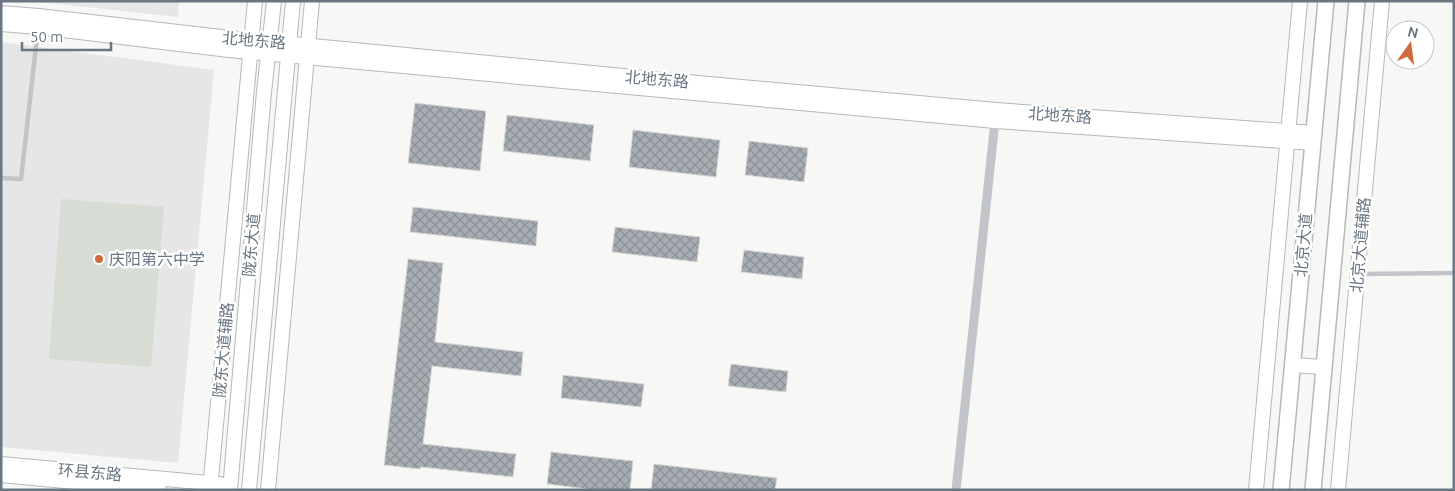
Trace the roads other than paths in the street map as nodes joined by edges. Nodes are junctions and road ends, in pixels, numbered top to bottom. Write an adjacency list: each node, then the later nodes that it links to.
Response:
1 (255, 1): 12 (street, 陇东大道辅路)
2 (274, 1): 13 (street, 陇东大道)
3 (293, 1): 14 (street, 陇东大道)
4 (312, 1): 15 (street)
5 (1300, 1): 17 (street)
6 (1326, 1): 18 (main road, 北京大道)
7 (1357, 1): 23 (main road, 北京大道)
8 (1382, 1): 20 (street, 北京大道辅路)
9 (1, 13): 12 (street, 北地东路)
10 (1, 24): 11 (street, 北地东路)
11 (38, 27): 12 (street, 北地东路); 19 (lane)
12 (251, 46): 13 (street, 北地东路); 26 (street, 陇东大道辅路)
13 (269, 47): 14 (street, 北地东路); 27 (street, 陇东大道)
14 (289, 49): 15 (street, 北地东路); 28 (street, 陇东大道)
15 (308, 51): 16 (street, 北地东路); 17 (street, 北地东路); 29 (street)
16 (994, 121): 17 (street, 北地东路); 31 (street)
17 (1288, 136): 18 (street, 北地东路); 32 (street)
18 (1313, 138): 22 (main road, 北京大道)
19 (1, 178)
20 (1357, 274): 21 (lane); 35 (street, 北京大道辅路)
21 (1454, 274)
22 (1292, 365): 23 (street); 33 (main road, 北京大道)
23 (1323, 367): 34 (main road, 北京大道)
24 (1, 464): 26 (street, 环县东路)
25 (1, 475): 30 (street, 环县东路)
26 (211, 486): 27 (street, 环县东路)
27 (230, 487): 28 (street, 环县东路)
28 (249, 488): 29 (street, 环县东路)
29 (268, 489)
30 (159, 490)
31 (956, 490)
32 (1256, 490)
33 (1281, 490)
34 (1313, 490)
35 (1338, 490)

